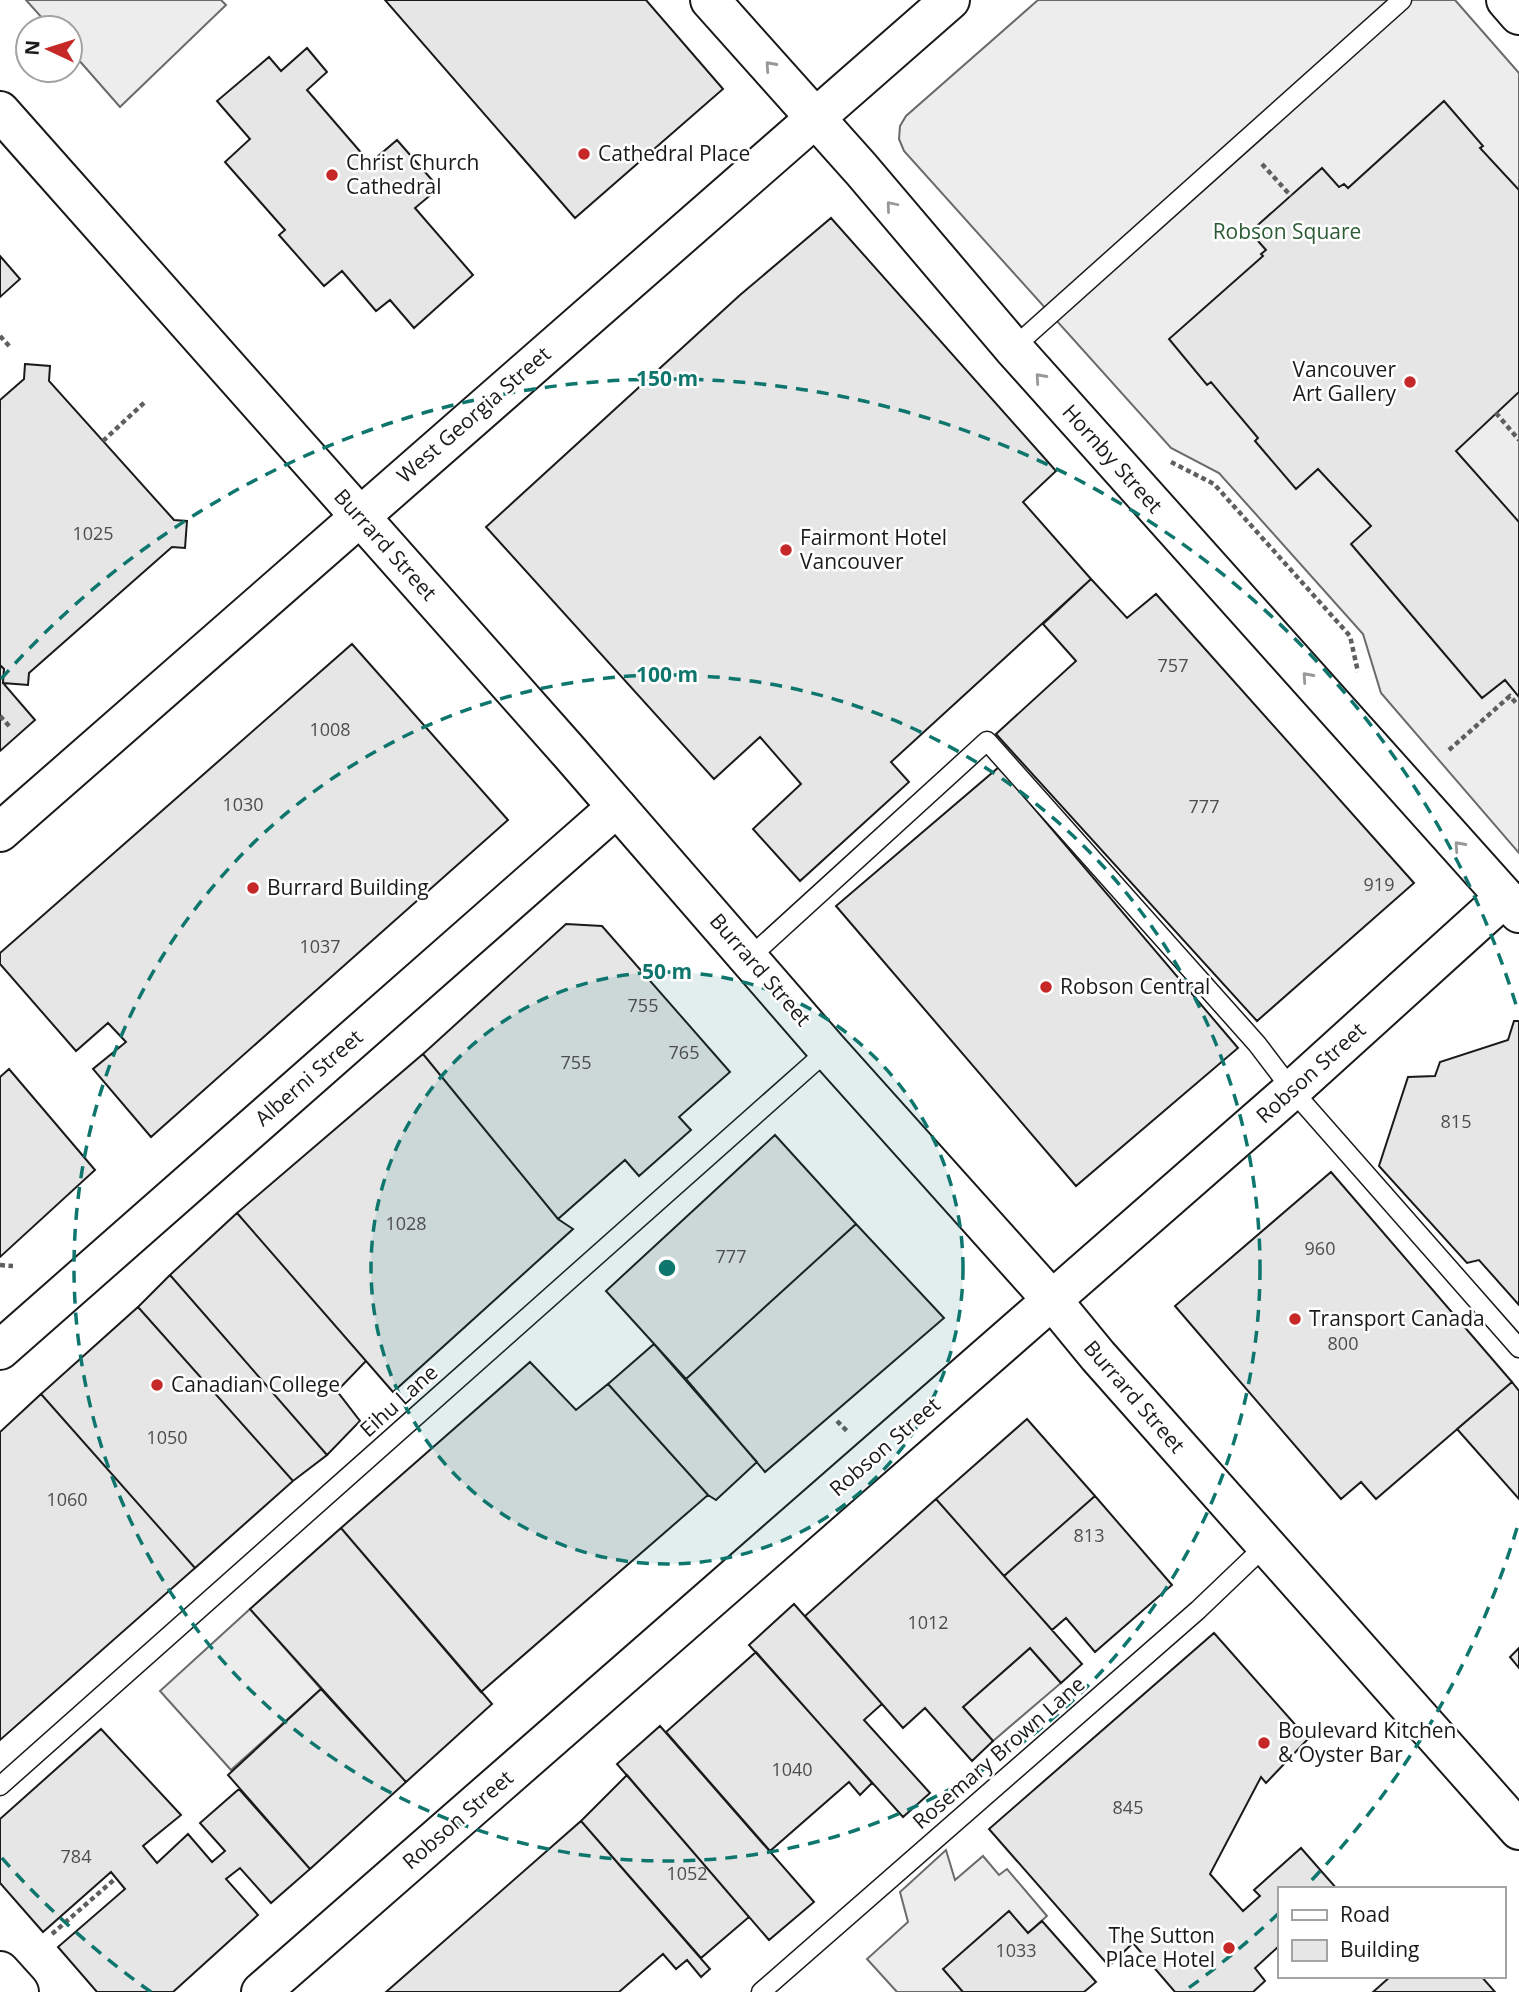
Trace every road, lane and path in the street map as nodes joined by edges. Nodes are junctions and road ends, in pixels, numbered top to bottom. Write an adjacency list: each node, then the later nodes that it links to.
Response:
1 (710, 0): 7 (main road, Hornby Street, one-way to 1)
2 (950, 0): 7 (main road, West Georgia Street)
3 (1402, 0): 8 (lane)
4 (1506, 0): 5 (main road)
5 (1519, 15)
6 (0, 111): 17 (main road, Burrard Street)
7 (815, 117): 12 (main road, Hornby Street, one-way to 7); 17 (main road, West Georgia Street)
8 (1243, 142): 9 (path); 12 (lane)
9 (1290, 196)
10 (0, 336): 11 (path)
11 (11, 348)
12 (1013, 348): 24 (main road, Hornby Street, one-way to 12)
13 (146, 401): 16 (path)
14 (1496, 413): 15 (path)
15 (1519, 440)
16 (103, 441)
17 (359, 515): 22 (main road, Burrard Street); 23 (main road, West Georgia Street)
18 (1517, 704): 21 (path)
19 (0, 716): 20 (path)
20 (11, 728)
21 (1449, 750)
22 (617, 807): 25 (main road, Burrard Street); 32 (main road, Alberni Street)
23 (0, 832)
24 (1512, 905): 27 (main road, Robson Street)
25 (750, 957): 26 (main road, Burrard Street); 27 (lane)
26 (828, 1050): 30 (main road, Burrard Street); 34 (lane, Eihu Lane)
27 (1292, 1090): 30 (main road, Robson Street); 31 (lane)
28 (0, 1265): 29 (path)
29 (13, 1266)
30 (1052, 1300): 33 (main road, Burrard Street); 40 (main road, Robson Street)
31 (1519, 1348)
32 (0, 1350)
33 (1265, 1546): 35 (main road, Burrard Street); 41 (lane, Rosemary Brown Lane)
34 (0, 1786)
35 (1519, 1830)
36 (116, 1878): 37 (path)
37 (52, 1934)
38 (0, 1971): 39 (main road)
39 (19, 1992)
40 (261, 1992)
41 (761, 1992)

